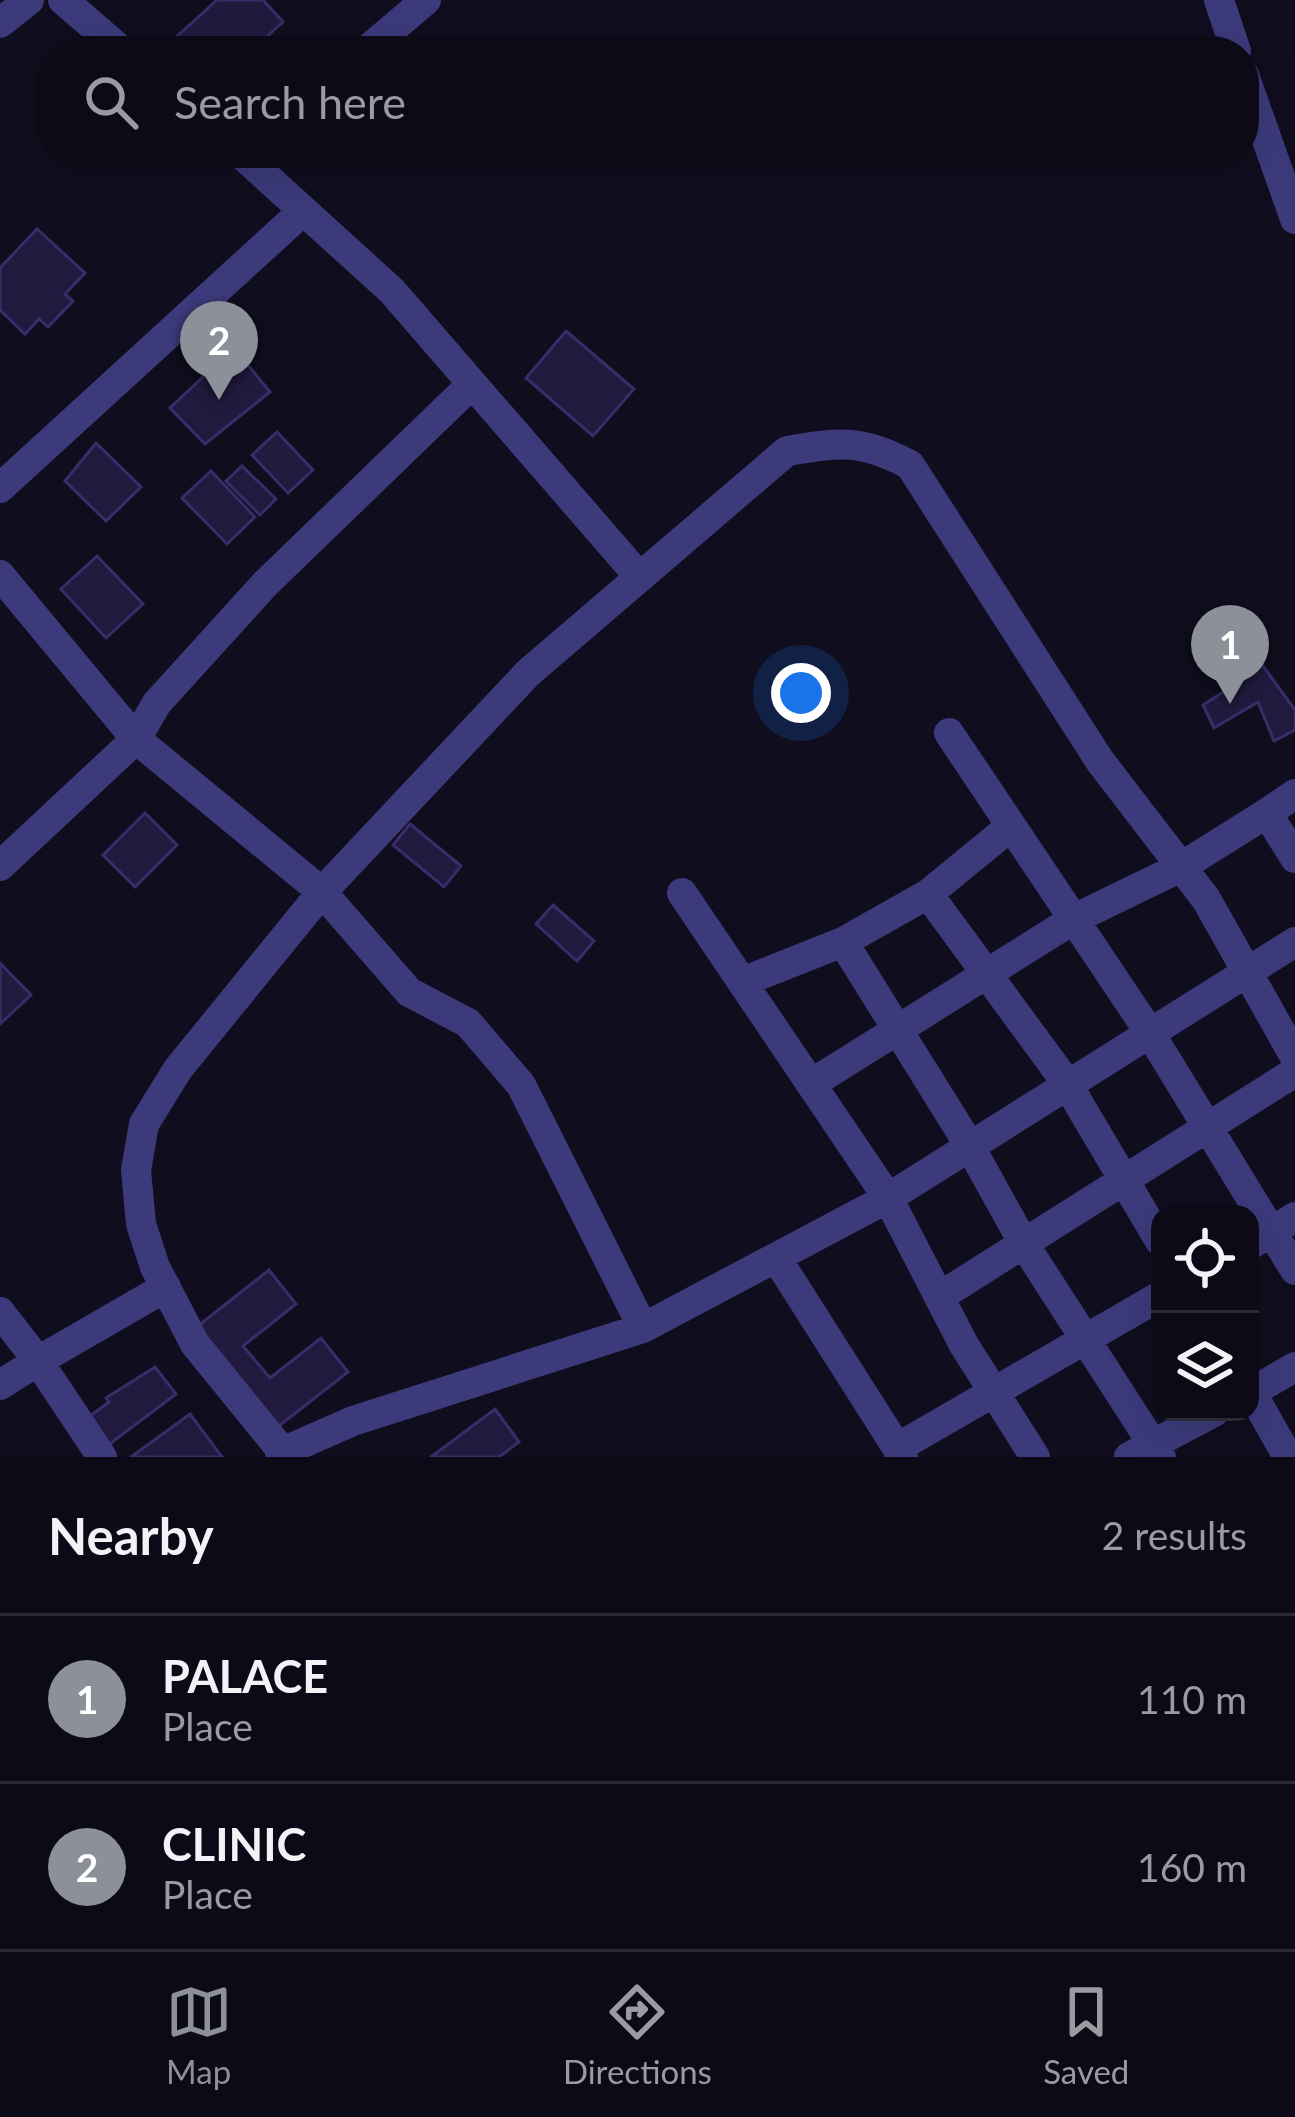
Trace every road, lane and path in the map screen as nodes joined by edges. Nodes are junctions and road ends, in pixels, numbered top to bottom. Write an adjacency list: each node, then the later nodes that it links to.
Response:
1 (29, 0): 5 (street)
2 (63, 0): 6 (street)
3 (425, 0): 7 (street)
4 (1219, 0): 8 (street)
5 (0, 23)
6 (105, 36)
7 (384, 36)
8 (1231, 36)
9 (1259, 117): 12 (street)
10 (259, 168): 11 (street)
11 (304, 211): 13 (street); 14 (street)
12 (1295, 219)
13 (472, 384): 15 (street); 18 (street)
14 (0, 488)
15 (637, 574): 24 (street); 25 (street)
16 (0, 575): 18 (street)
17 (949, 733): 21 (street)
18 (136, 739): 23 (street); 25 (street)
19 (1295, 794): 20 (street)
20 (1267, 813): 22 (street); 24 (street)
21 (1011, 826): 27 (street); 28 (street)
22 (1295, 858)
23 (0, 866)
24 (1181, 867): 28 (street); 31 (street)
25 (322, 892): 49 (street); 53 (street)
26 (682, 893): 33 (street)
27 (928, 894): 29 (street); 32 (street)
28 (1074, 920): 32 (street); 35 (street)
29 (843, 942): 33 (street); 34 (street)
30 (1295, 942): 31 (street)
31 (1246, 969): 35 (street); 36 (street)
32 (986, 974): 34 (street); 38 (street)
33 (742, 982): 39 (street)
34 (896, 1027): 39 (street); 41 (street)
35 (1148, 1030): 38 (street); 40 (street)
36 (1295, 1057)
37 (1295, 1072): 40 (street)
38 (1066, 1082): 41 (street); 42 (street)
39 (811, 1084): 43 (street)
40 (1206, 1125): 42 (street); 45 (street)
41 (968, 1143): 43 (street); 46 (street)
42 (1125, 1181): 44 (street); 46 (street)
43 (888, 1198): 47 (street); 50 (street)
44 (1151, 1225)
45 (1272, 1231): 48 (street)
46 (1024, 1244): 50 (street); 54 (street)
47 (777, 1259): 53 (street); 62 (street)
48 (1295, 1270)
49 (166, 1287): 55 (street); 64 (street)
50 (939, 1297): 59 (street)
51 (1151, 1301): 54 (street)
52 (0, 1312): 55 (street)
53 (644, 1328): 64 (street)
54 (1084, 1337): 59 (street); 63 (street)
55 (38, 1361): 57 (street); 65 (street)
56 (1295, 1367): 58 (street)
57 (0, 1385)
58 (1259, 1387)
59 (992, 1389): 62 (street); 66 (street)
60 (1259, 1407): 67 (street)
61 (1200, 1421): 63 (street)
62 (900, 1452)
63 (1148, 1453)
64 (283, 1455)
65 (101, 1457)
66 (1035, 1457)
67 (1288, 1457)

